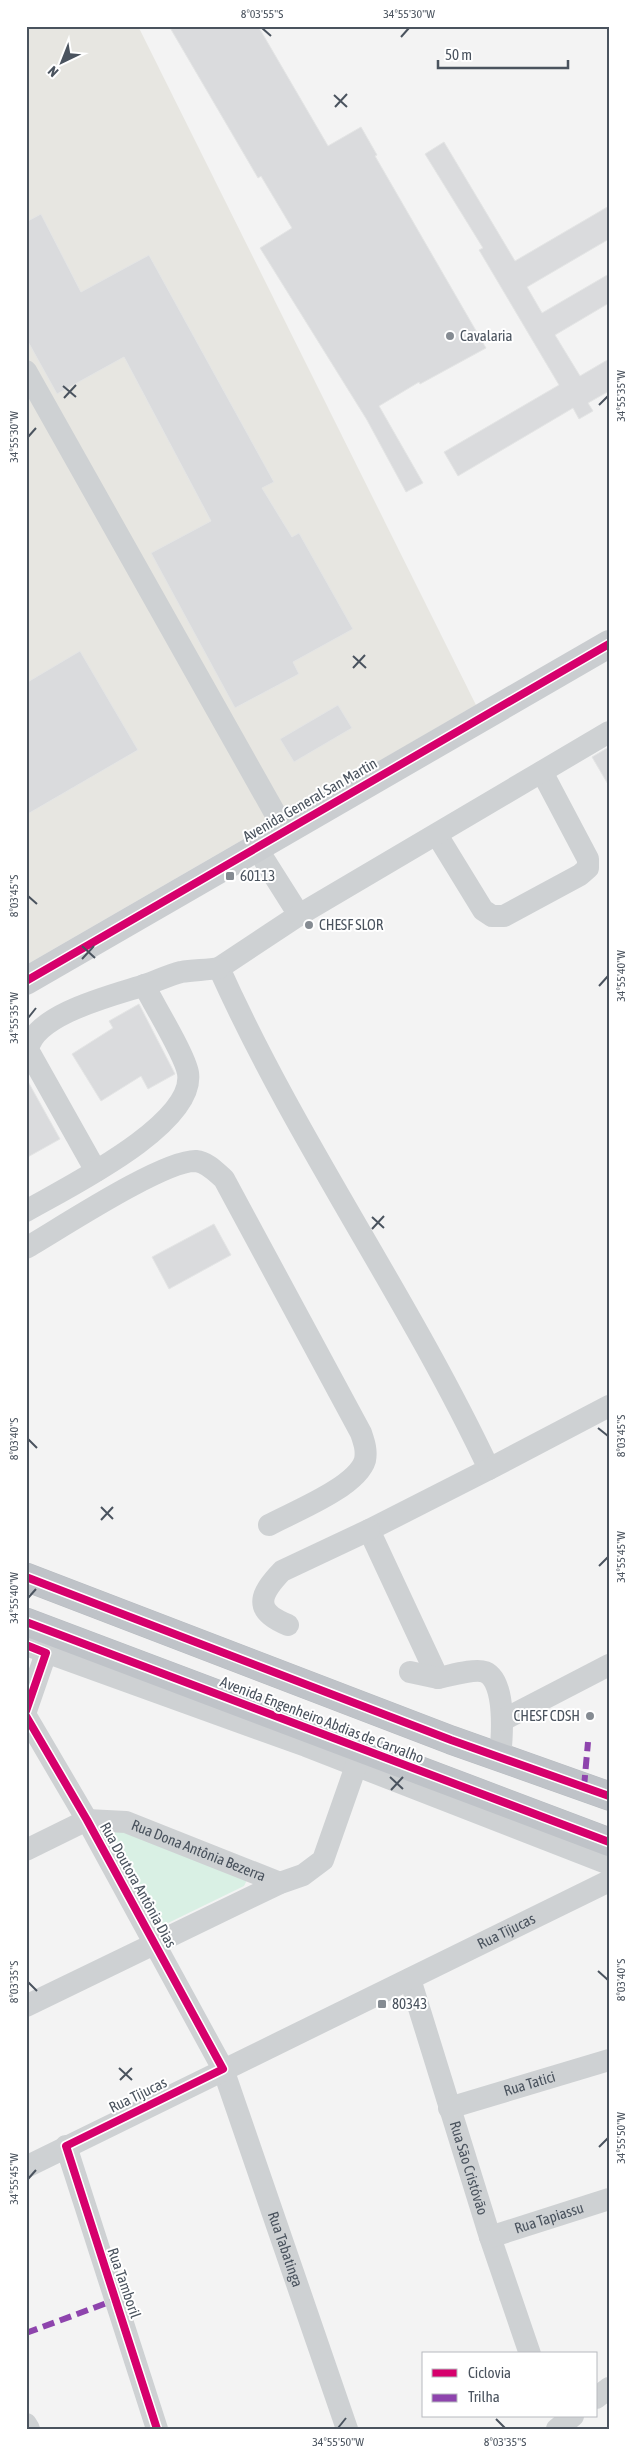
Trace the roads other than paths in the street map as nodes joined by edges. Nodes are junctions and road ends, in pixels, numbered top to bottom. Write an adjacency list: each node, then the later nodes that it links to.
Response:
1 (26, 371): 5 (street)
2 (609, 644): 5 (main road, Avenida General San Martin)
3 (609, 732): 4 (street)
4 (542, 772): 6 (street); 6 (street)
5 (285, 830): 7 (main road, Avenida General San Martin)
6 (437, 835): 8 (street)
7 (256, 847): 8 (street); 10 (main road, Avenida General San Martin)
8 (299, 915): 9 (street)
9 (220, 968): 11 (street); 16 (street)
10 (26, 981)
11 (144, 985): 12 (street); 12 (street)
12 (96, 1171): 13 (street)
13 (26, 1210)
14 (26, 1248): 17 (street)
15 (609, 1406): 16 (street)
16 (489, 1469): 18 (street)
17 (269, 1525)
18 (369, 1530): 21 (street); 25 (street)
19 (26, 1577): 29 (highway, Avenida Engenheiro Abdias de Carvalho)
20 (26, 1622): 33 (highway, Avenida Engenheiro Abdias de Carvalho)
21 (288, 1625)
22 (36, 1649): 26 (street); 30 (street)
23 (609, 1665): 28 (street)
24 (410, 1672): 25 (street)
25 (438, 1678): 28 (street)
26 (26, 1711)
27 (26, 1716): 32 (street, Rua Doutora Antônia Dias)
28 (503, 1720): 29 (street)
29 (500, 1757): 31 (highway, Avenida Engenheiro Abdias de Carvalho)
30 (356, 1766): 35 (street); 37 (street)
31 (609, 1796)
32 (87, 1820): 34 (street); 37 (street, Rua Dona Antônia Bezerra); 38 (street, Rua Doutora Antônia Dias)
33 (609, 1842)
34 (26, 1850)
35 (609, 1864)
36 (609, 1881): 39 (street, Rua Tijucas)
37 (280, 1883): 38 (street)
38 (155, 1943): 40 (street); 42 (street, Rua Doutora Antônia Dias)
39 (410, 1979): 42 (street, Rua Tijucas); 43 (street, Rua São Cristóvão)
40 (26, 2006)
41 (609, 2060): 43 (street, Rua Tatici)
42 (222, 2069): 44 (street, Rua Tijucas); 55 (street, Rua Tabatinga)
43 (449, 2108): 47 (street, Rua São Cristóvão)
44 (66, 2146): 45 (street, Rua Tijucas); 54 (street, Rua Tamboril)
45 (26, 2167)
46 (609, 2199): 47 (street, Rua Tapiassu)
47 (490, 2237): 48 (street, Rua São Cristóvão)
48 (529, 2352)
49 (609, 2388): 50 (street)
50 (598, 2396)
51 (570, 2418): 56 (street)
52 (26, 2424): 53 (street)
53 (28, 2429)
54 (157, 2429)
55 (347, 2429)
56 (556, 2429)

